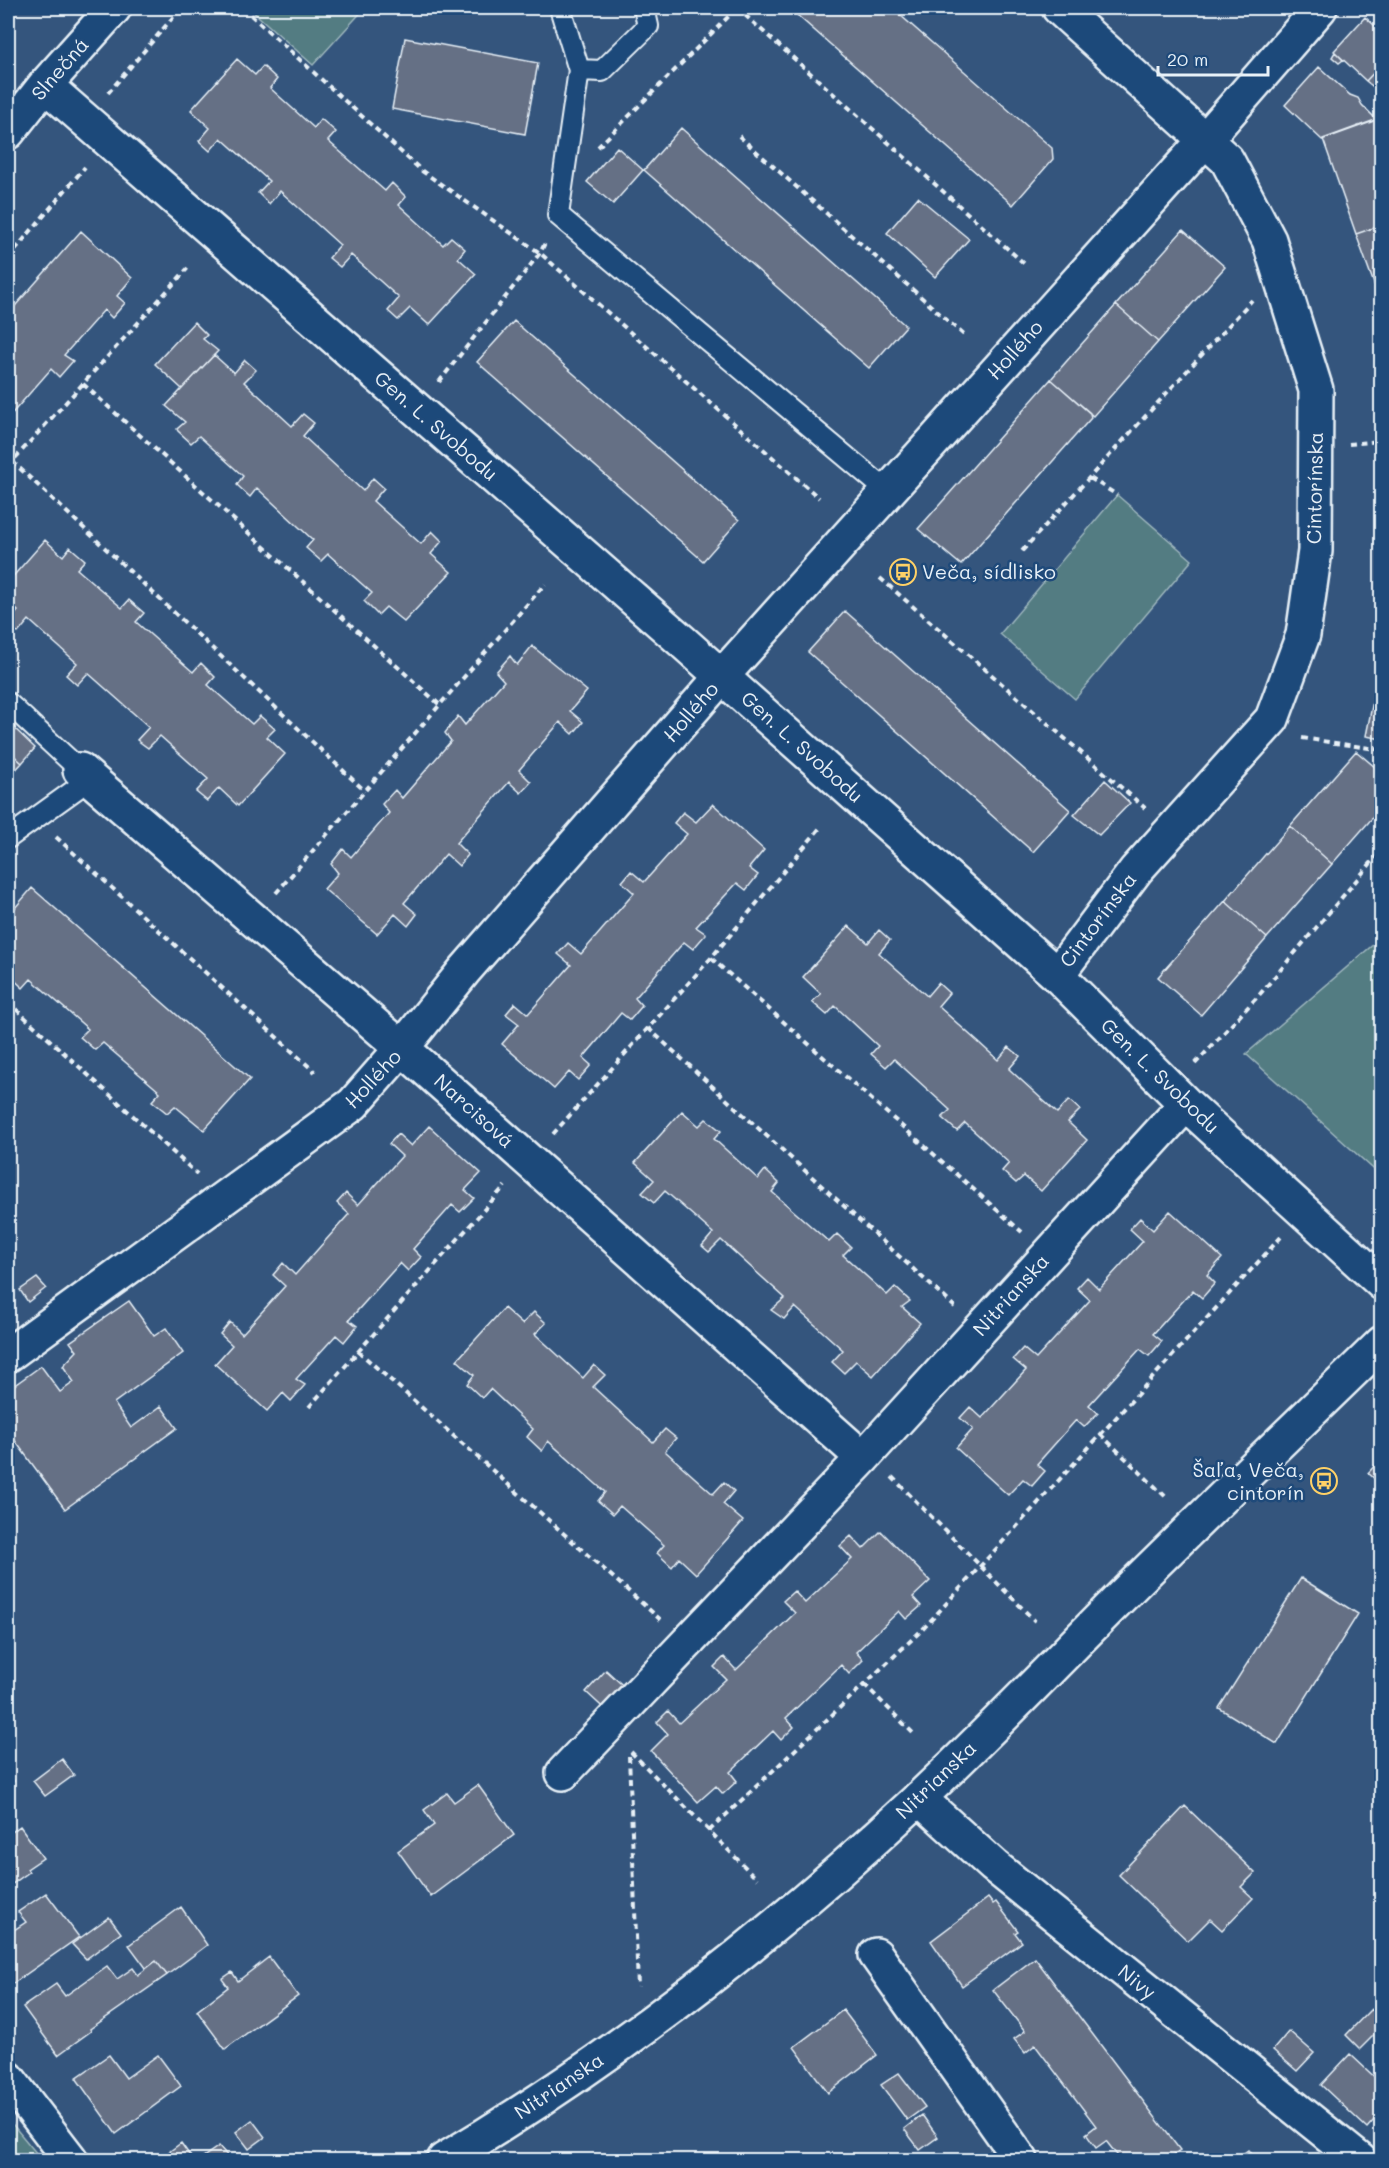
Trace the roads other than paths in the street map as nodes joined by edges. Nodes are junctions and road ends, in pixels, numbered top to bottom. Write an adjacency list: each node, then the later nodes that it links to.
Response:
1 (114, 8): 7 (street, Slnečná)
2 (560, 8): 6 (lane)
3 (644, 8): 6 (lane)
4 (1059, 8): 9 (street, Cintorínska)
5 (1320, 8): 9 (street, Hollého)
6 (579, 70): 10 (lane)
7 (45, 85): 8 (street, Slnečná); 11 (street, Gen. L. Svobodu)
8 (8, 132)
9 (1205, 140): 10 (street, Hollého); 15 (street, Cintorínska)
10 (887, 491): 11 (street, Hollého)
11 (722, 676): 15 (street, Gen. L. Svobodu); 16 (street, Hollého)
12 (8, 703): 13 (lane)
13 (85, 775): 14 (lane); 16 (street, Narcisová)
14 (8, 838)
15 (1057, 975): 17 (street, Gen. L. Svobodu)
16 (402, 1048): 20 (street, Hollého); 21 (street, Narcisová)
17 (1179, 1096): 18 (street, Gen. L. Svobodu); 21 (street, Nitrianska)
18 (1382, 1283)
19 (1382, 1343): 23 (street, Nitrianska)
20 (8, 1355)
21 (875, 1465): 22 (street, Nitrianska)
22 (563, 1773)
23 (919, 1798): 27 (street, Nitrianska); 29 (street, Nivy)
24 (876, 1955): 28 (street)
25 (8, 2078): 26 (street)
26 (71, 2160)
27 (444, 2160)
28 (1021, 2160)
29 (1360, 2160)

